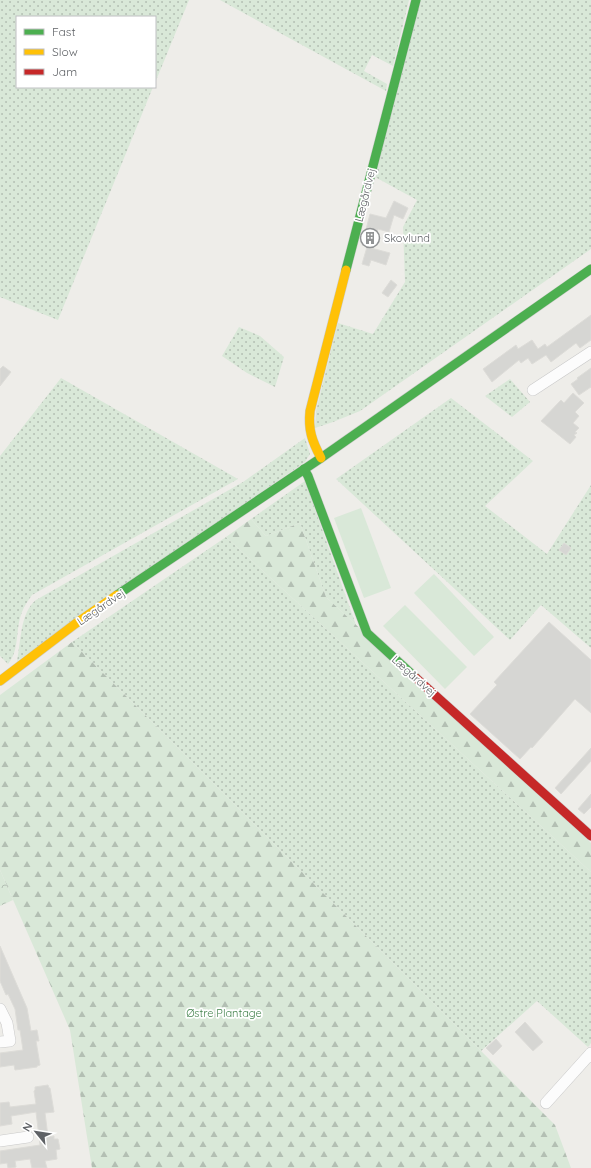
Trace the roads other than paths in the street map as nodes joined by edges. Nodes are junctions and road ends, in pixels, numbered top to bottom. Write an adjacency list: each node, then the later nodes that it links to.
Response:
1 (416, 0): 5 (street, Lægårdvej)
2 (591, 269): 5 (street, Lægårdvej)
3 (591, 352): 4 (street)
4 (533, 390)
5 (322, 458): 6 (street, Lægårdvej)
6 (304, 469): 7 (street, Lægårdvej); 8 (street, Lægårdvej)
7 (0, 680)
8 (591, 836)
9 (0, 1009): 10 (street)
10 (0, 1042)
11 (591, 1053): 12 (street)
12 (546, 1103)
13 (28, 1137): 14 (street)
14 (0, 1142)

